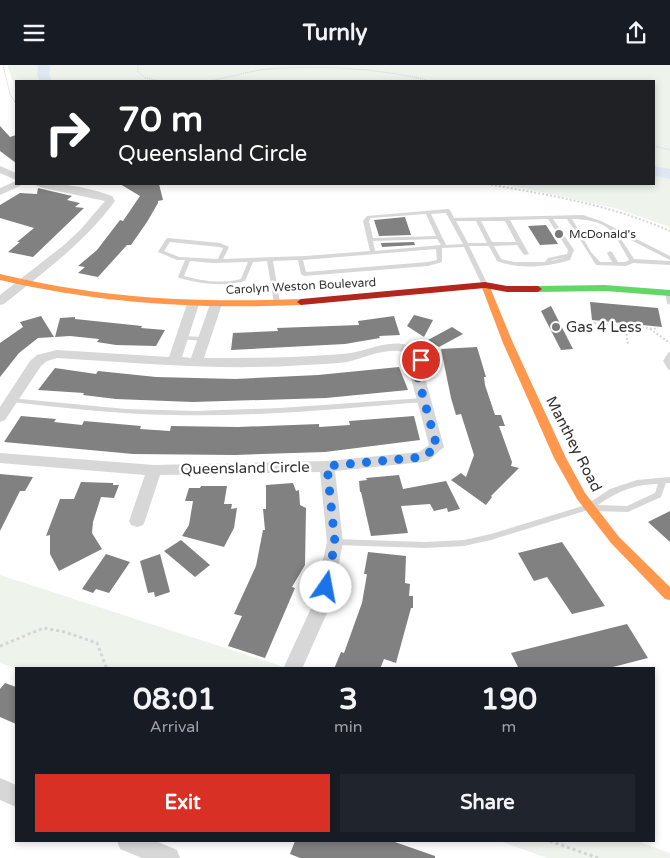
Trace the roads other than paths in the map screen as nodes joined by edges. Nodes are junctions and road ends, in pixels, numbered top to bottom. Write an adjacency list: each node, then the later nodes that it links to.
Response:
1 (0, 169): 2 (street)
2 (15, 176)
3 (15, 185): 5 (street)
4 (42, 185): 40 (street)
5 (0, 192)
6 (428, 213): 12 (lane); 15 (lane); 16 (lane)
7 (549, 217): 8 (lane); 10 (lane); 22 (lane)
8 (568, 217): 11 (lane); 36 (lane)
9 (478, 219): 10 (lane); 12 (lane); 22 (lane)
10 (507, 219): 19 (lane)
11 (592, 219): 13 (lane); 14 (lane)
12 (453, 220): 23 (lane)
13 (594, 227)
14 (612, 229): 29 (lane); 34 (lane)
15 (439, 237): 18 (lane); 24 (lane)
16 (370, 240): 20 (lane); 25 (lane)
17 (411, 243): 18 (lane); 18 (lane); 21 (lane); 21 (lane)
18 (422, 243): 24 (lane)
19 (519, 243): 22 (lane); 27 (lane)
20 (390, 244): 21 (lane); 21 (lane); 25 (lane)
21 (401, 244)
22 (489, 244): 23 (lane)
23 (466, 245): 24 (lane); 41 (lane)
24 (442, 247): 28 (lane)
25 (373, 252): 28 (lane)
26 (610, 253): 36 (lane)
27 (526, 254)
28 (300, 258): 33 (lane)
29 (670, 258)
30 (188, 259): 31 (lane); 31 (lane); 32 (lane)
31 (220, 260): 32 (lane)
32 (251, 261): 33 (lane)
33 (270, 261): 44 (lane)
34 (632, 261): 35 (lane); 36 (lane)
35 (670, 263)
36 (616, 264)
37 (0, 277): 40 (street, Carolyn Weston Boulevard)
38 (520, 277): 41 (street, Carolyn Weston Boulevard)
39 (548, 277): 42 (street, Carolyn Weston Boulevard)
40 (24, 283): 43 (street); 45 (street, Carolyn Weston Boulevard)
41 (485, 285): 42 (street, Carolyn Weston Boulevard); 44 (street, Carolyn Weston Boulevard); 60 (street, Manthey Road)
42 (669, 293)
43 (0, 301)
44 (277, 303): 46 (street, Carolyn Weston Boulevard)
45 (193, 304): 46 (street, Carolyn Weston Boulevard); 47 (street)
46 (216, 305): 48 (street)
47 (182, 338): 48 (lane); 50 (street)
48 (204, 339): 51 (street)
49 (670, 355): 52 (lane)
50 (174, 361): 51 (street, Queensland Circle); 54 (street, Queensland Circle)
51 (196, 362): 53 (street, Queensland Circle)
52 (670, 368)
53 (424, 400): 54 (lane); 57 (street, Queensland Circle)
54 (12, 401): 55 (street, Queensland Circle)
55 (0, 417)
56 (0, 458): 58 (street, Queensland Circle)
57 (327, 466): 58 (street, Queensland Circle); 62 (street)
58 (154, 471): 61 (street)
59 (666, 481): 60 (lane); 60 (lane)
60 (590, 507): 62 (lane); 63 (street, Manthey Road)
61 (137, 521)
62 (335, 543): 64 (street)
63 (670, 595)
64 (293, 667)
65 (0, 789): 66 (street)
66 (15, 796)
67 (130, 842): 68 (street)
68 (170, 858)

